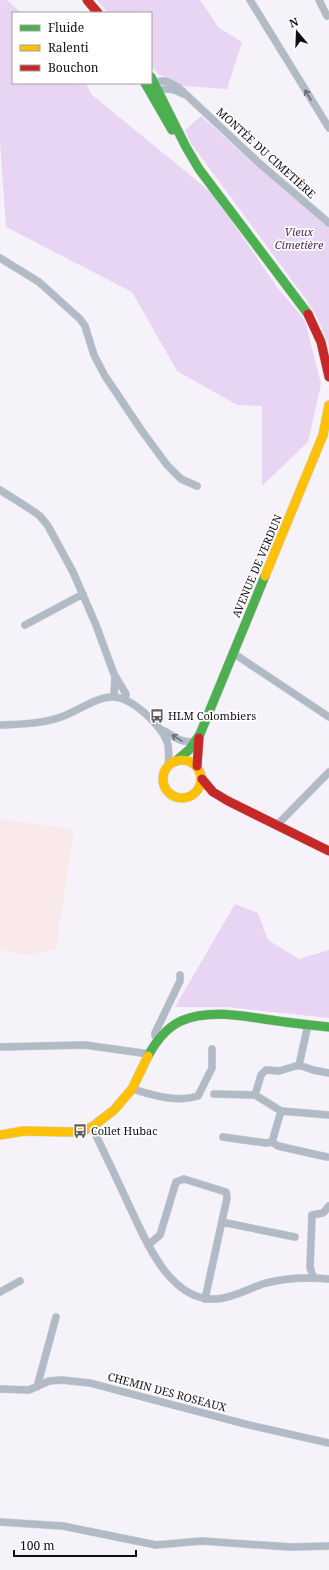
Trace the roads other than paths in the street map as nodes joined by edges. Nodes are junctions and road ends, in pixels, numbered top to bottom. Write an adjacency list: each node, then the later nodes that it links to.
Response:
1 (87, 0): 4 (main road)
2 (250, 0): 9 (street, one-way to 2)
3 (319, 0): 5 (street)
4 (97, 12)
5 (327, 16)
6 (146, 84): 8 (main road)
7 (154, 84): 8 (street); 10 (main road); 11 (street, MONTÉE DU CIMETIÈRE)
8 (159, 109): 10 (main road)
9 (329, 128)
10 (186, 149): 13 (main road)
11 (329, 223)
12 (0, 258): 15 (street)
13 (329, 376)
14 (329, 404): 19 (main road, AVENUE DE VERDUN)
15 (197, 486)
16 (0, 490): 17 (street)
17 (83, 594): 18 (street); 20 (street)
18 (25, 625)
19 (233, 653): 23 (street); 26 (main road, AVENUE DE VERDUN)
20 (114, 674): 21 (street); 22 (street)
21 (114, 696): 22 (street); 24 (street)
22 (125, 699): 25 (street)
23 (329, 717)
24 (0, 725)
25 (160, 729): 26 (street, one-way to 25); 27 (street)
26 (198, 738): 28 (main road, AVENUE DE VERDUN); 29 (main road, AVENUE DE VERDUN)
27 (168, 744): 28 (street); 28 (street)
28 (177, 761): 29 (main road); 32 (main road)
29 (197, 766): 31 (main road)
30 (329, 772): 34 (street)
31 (202, 779): 32 (main road); 33 (main road)
32 (194, 794): 33 (main road)
33 (228, 801): 34 (main road)
34 (277, 824): 35 (main road)
35 (329, 851)
36 (180, 975): 39 (street)
37 (308, 1025): 38 (main road); 39 (main road); 43 (street)
38 (329, 1027)
39 (159, 1038): 42 (main road)
40 (0, 1047): 42 (street)
41 (212, 1049): 45 (street)
42 (149, 1054): 45 (main road)
43 (299, 1065): 44 (street); 47 (street)
44 (329, 1073)
45 (132, 1089): 50 (main road)
46 (214, 1094): 47 (street)
47 (255, 1095): 48 (street)
48 (281, 1111): 49 (street); 53 (street)
49 (329, 1115)
50 (92, 1127): 51 (main road); 58 (street)
51 (0, 1135)
52 (223, 1138): 53 (street)
53 (272, 1142): 54 (street)
54 (327, 1157)
55 (329, 1206): 59 (street)
56 (222, 1222): 57 (street); 58 (street); 63 (street)
57 (295, 1237)
58 (148, 1245): 63 (street)
59 (313, 1277): 60 (street); 63 (street)
60 (329, 1279)
61 (20, 1281): 62 (street)
62 (0, 1292)
63 (205, 1299)
64 (56, 1317): 65 (street)
65 (37, 1387): 66 (street, CHEMIN DES ROSEAUX); 67 (street, CHEMIN DES ROSEAUX)
66 (0, 1389)
67 (329, 1443)
68 (0, 1522): 69 (street)
69 (329, 1546)

